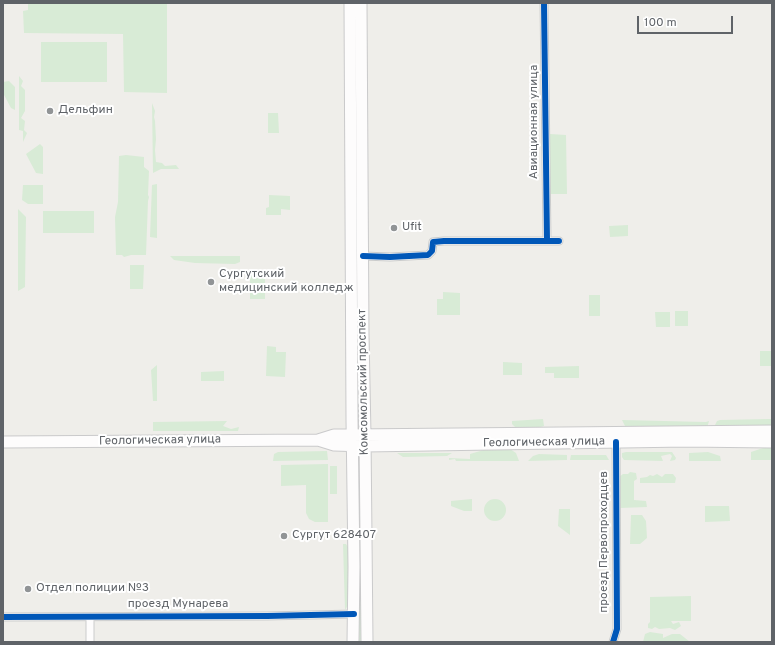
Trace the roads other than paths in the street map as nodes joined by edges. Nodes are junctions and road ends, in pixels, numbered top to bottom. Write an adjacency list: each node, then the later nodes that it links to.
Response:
1 (350, 3): 4 (main road, Комсомольский проспект)
2 (361, 3): 4 (main road, Комсомольский проспект)
3 (544, 3): 7 (street, Авиационная улица)
4 (356, 21): 5 (main road, Комсомольский проспект); 6 (main road, Комсомольский проспект)
5 (351, 208): 6 (main road); 11 (main road, Комсомольский проспект)
6 (362, 209): 9 (main road, Комсомольский проспект)
7 (547, 241): 8 (street); 9 (street)
8 (559, 241)
9 (362, 256): 12 (main road, Комсомольский проспект)
10 (772, 431): 12 (main road, Геологическая улица)
11 (352, 440): 12 (main road, Геологическая улица); 13 (main road, Геологическая улица); 16 (main road, Комсомольский проспект)
12 (365, 440): 14 (main road, Геологическая улица); 21 (main road, Комсомольский проспект)
13 (3, 442)
14 (616, 442): 15 (main road, Геологическая улица); 22 (street, проезд Первопроходцев)
15 (772, 442)
16 (354, 614): 18 (street, проезд Мунарева); 20 (main road, Комсомольский проспект)
17 (3, 617): 18 (street, проезд Мунарева)
18 (90, 617): 19 (street)
19 (90, 642)
20 (354, 642)
21 (366, 642)
22 (613, 642)

